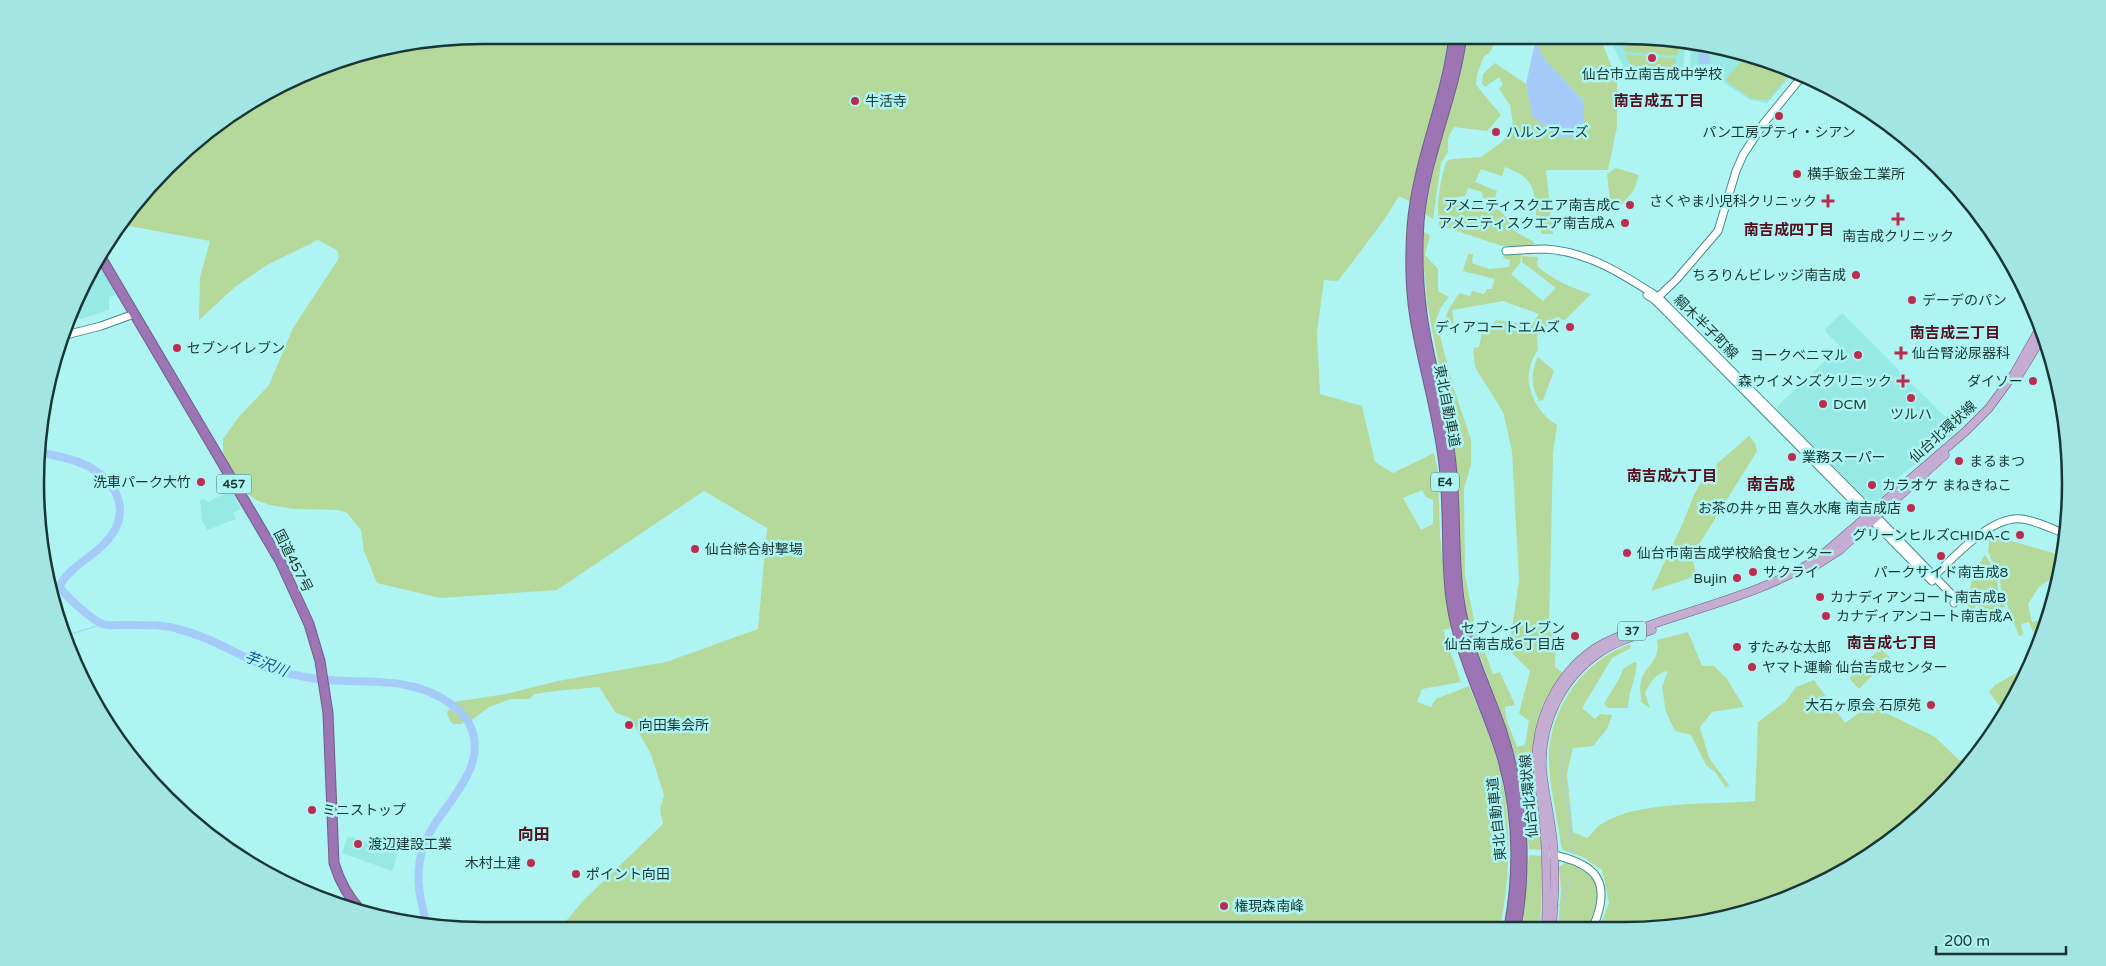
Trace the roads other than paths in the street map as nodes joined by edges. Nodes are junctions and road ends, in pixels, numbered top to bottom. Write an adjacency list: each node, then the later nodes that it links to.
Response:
1 (1452, 44): 17 (highway, 東北自動車道 / E4)
2 (1460, 44): 18 (highway, 東北自動車道 / E4)
3 (1799, 81): 6 (street)
4 (1506, 251): 6 (street)
5 (104, 262): 7 (highway, 国道457号 / 457)
6 (1656, 298): 11 (street)
7 (134, 314): 9 (street); 16 (highway, 国道457号 / 457)
8 (2036, 334): 11 (main road, 仙台北環状線 / 37)
9 (70, 335)
10 (2039, 342): 11 (main road, 仙台北環状線 / 37)
11 (1872, 517): 13 (street); 15 (main road, 仙台北環状線 / 37)
12 (2059, 532): 13 (street)
13 (1932, 578): 14 (street)
14 (1954, 603)
15 (1550, 854): 19 (main road, 仙台北環状線 / 37); 20 (street)
16 (353, 902)
17 (1510, 922)
18 (1517, 922)
19 (1549, 922)
20 (1596, 922)

